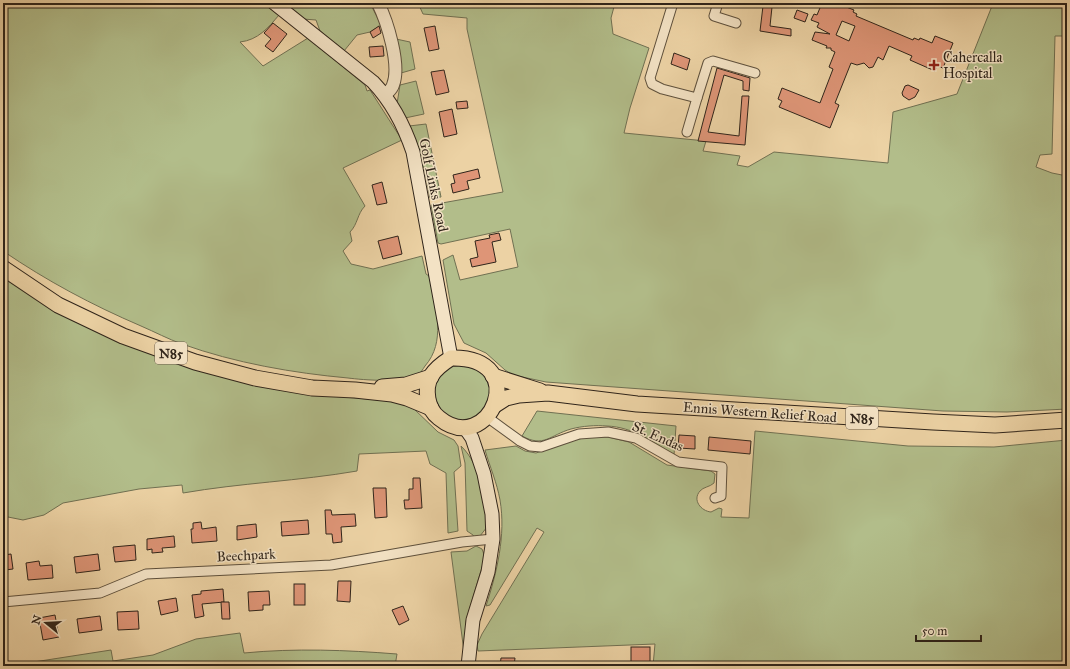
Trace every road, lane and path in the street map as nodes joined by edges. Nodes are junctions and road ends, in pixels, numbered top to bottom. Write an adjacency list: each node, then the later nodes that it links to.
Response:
1 (274, 3): 7 (main road, Golf Links Road)
2 (378, 3): 7 (street)
3 (673, 3): 8 (street)
4 (718, 3): 5 (street)
5 (736, 23)
6 (755, 73): 8 (street)
7 (385, 94): 11 (main road, Golf Links Road)
8 (697, 98): 9 (street)
9 (687, 132)
10 (3, 268): 14 (main road, N85)
11 (451, 358): 12 (main road, N85); 13 (main road, N85)
12 (493, 376): 15 (main road, Ennis Western Relief Road / N85); 17 (main road)
13 (431, 377): 14 (main road, N85); 16 (main road)
14 (355, 390): 16 (main road, N85)
15 (548, 394): 17 (main road, Ennis Western Relief Road / N85); 18 (main road, Ennis Western Relief Road / N85)
16 (430, 408): 19 (main road, N85)
17 (491, 411): 19 (main road, N85); 20 (street, St. Endas)
18 (1067, 420)
19 (465, 428): 21 (main road)
20 (715, 498)
21 (493, 539): 22 (street, Beechpark); 23 (main road)
22 (3, 602)
23 (468, 666)

